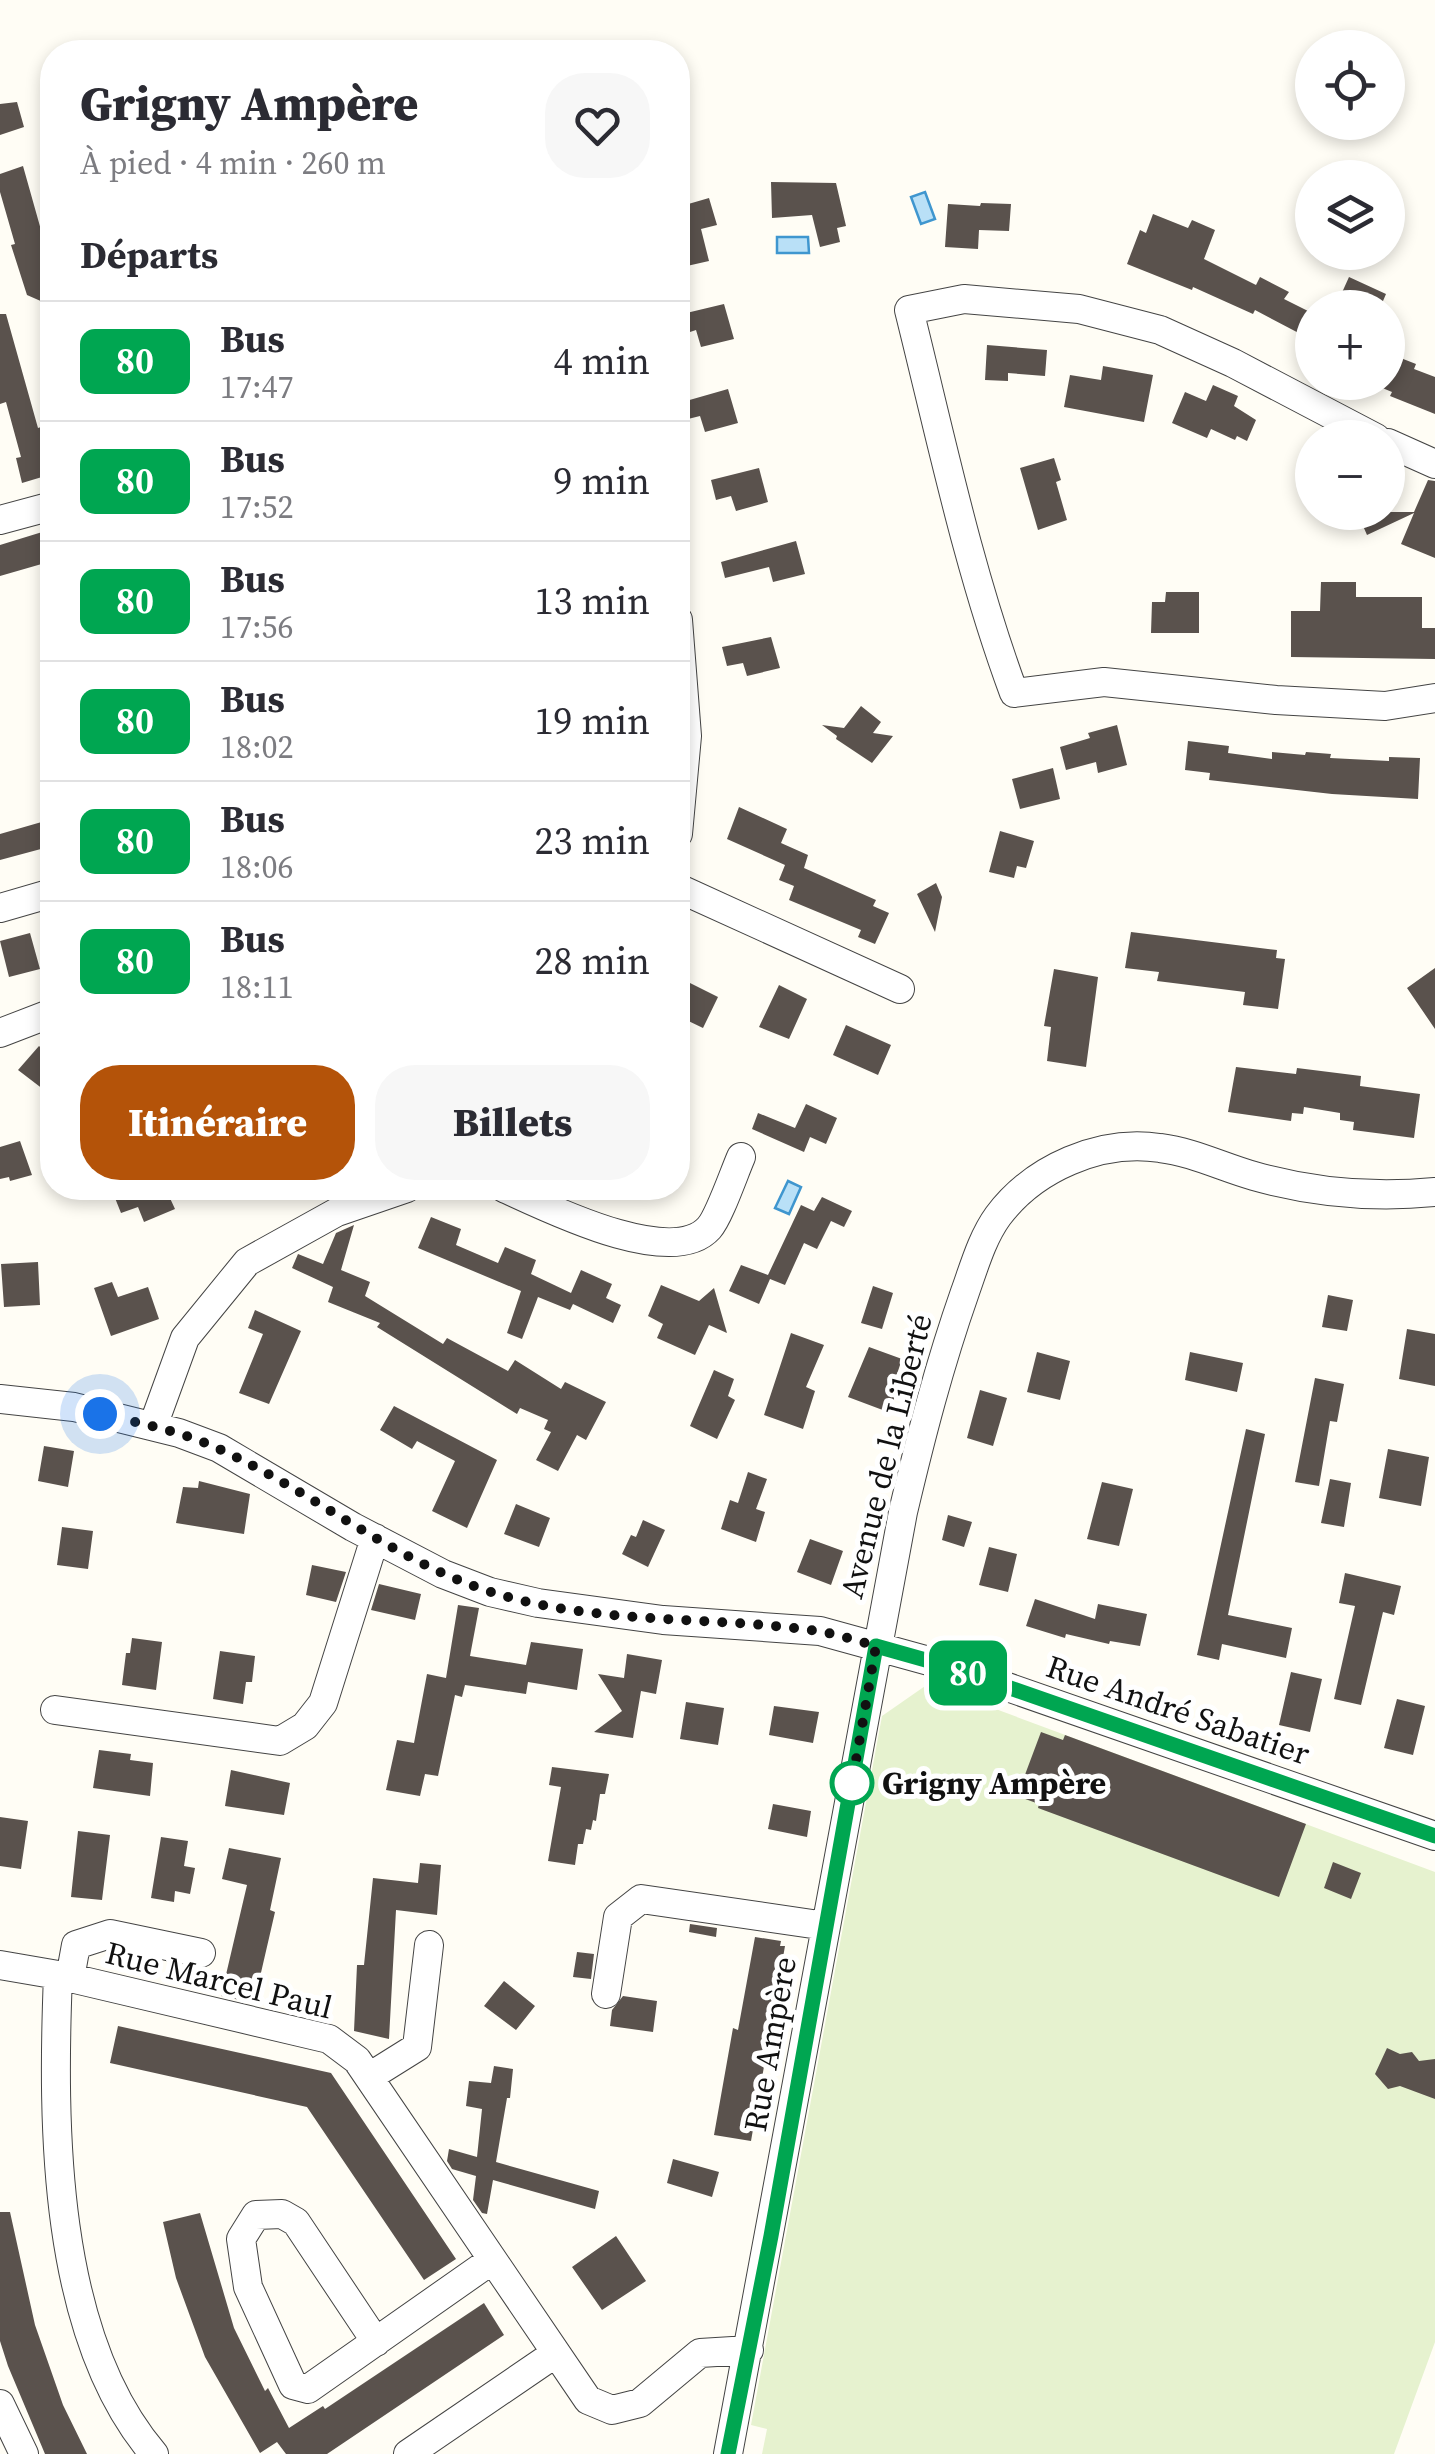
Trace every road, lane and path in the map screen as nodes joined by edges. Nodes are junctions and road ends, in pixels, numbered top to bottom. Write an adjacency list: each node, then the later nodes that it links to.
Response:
1 (1342, 420): 6 (street)
2 (1405, 450): 3 (street)
3 (1435, 464)
4 (40, 509): 5 (street)
5 (0, 520)
6 (1435, 698)
7 (690, 893): 10 (street)
8 (40, 896): 9 (street)
9 (0, 908)
10 (900, 989)
11 (40, 1017): 12 (street)
12 (0, 1032)
13 (741, 1157): 16 (street)
14 (1435, 1192): 20 (street, Avenue de la Liberté)
15 (372, 1200): 18 (street)
16 (532, 1200)
17 (0, 1399): 18 (street, Rue André Sabatier)
18 (153, 1426): 19 (street, Rue André Sabatier)
19 (374, 1538): 20 (street, Rue André Sabatier); 21 (street)
20 (876, 1646): 22 (street, Rue André Sabatier); 23 (street, Rue Ampère)
21 (55, 1710)
22 (1435, 1836)
23 (826, 1926): 28 (street); 32 (street, Rue Ampère)
24 (430, 1946): 29 (street)
25 (201, 1953): 27 (street)
26 (0, 1964): 27 (street, Rue Marcel Paul)
27 (64, 1977): 29 (street, Rue Marcel Paul); 36 (street)
28 (606, 1994)
29 (368, 2077): 30 (street, Rue Marcel Paul)
30 (492, 2260): 31 (street); 33 (street, Rue Marcel Paul)
31 (376, 2342): 31 (street)
32 (748, 2350): 33 (street, Rue Marcel Paul); 38 (street, Rue Ampère)
33 (556, 2353): 37 (street)
34 (0, 2404): 35 (street)
35 (24, 2454)
36 (154, 2454)
37 (408, 2454)
38 (728, 2454)

